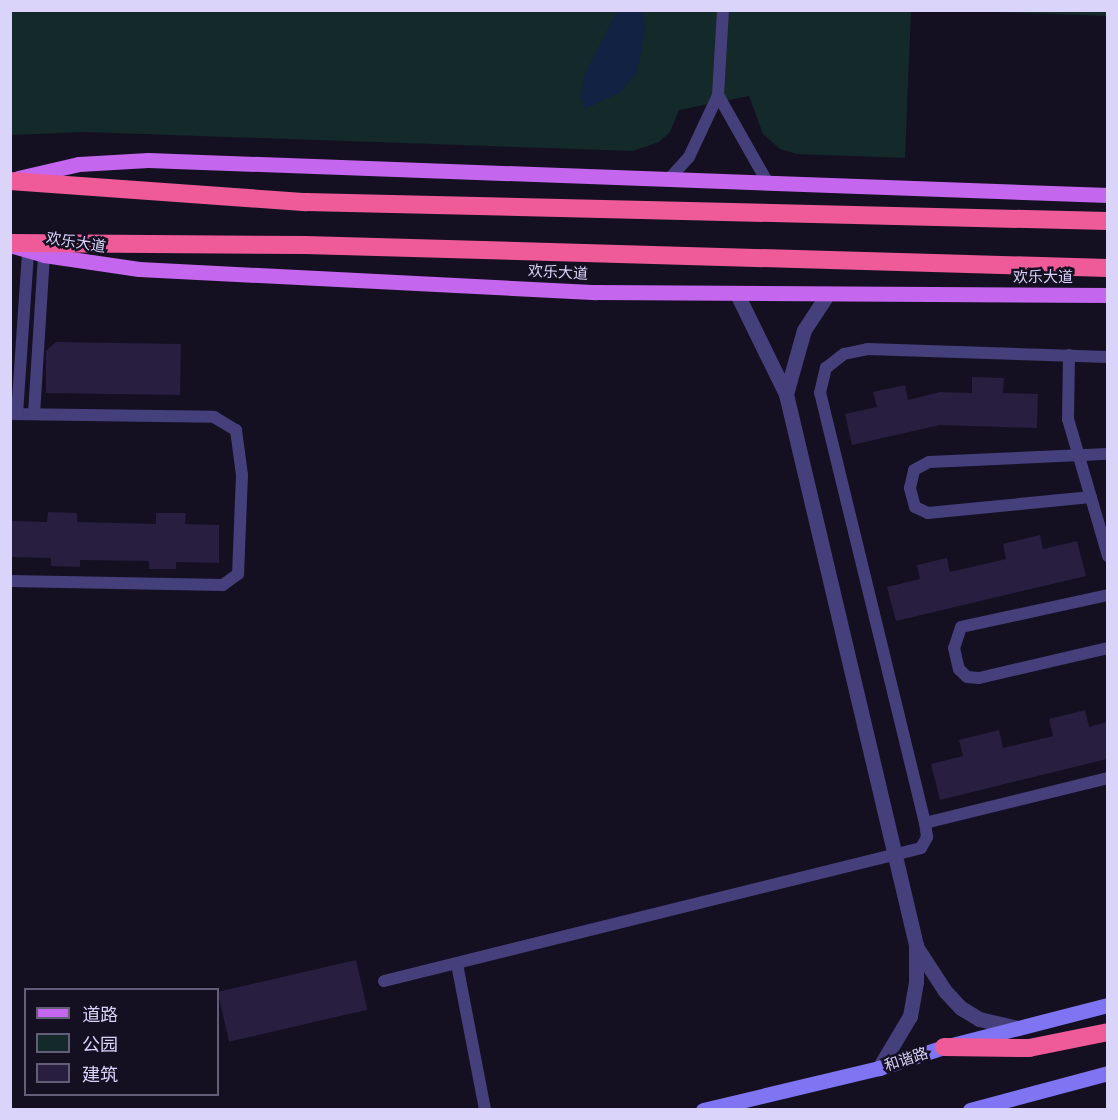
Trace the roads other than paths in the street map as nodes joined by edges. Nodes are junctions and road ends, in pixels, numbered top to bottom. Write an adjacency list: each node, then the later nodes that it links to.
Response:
1 (723, 10): 2 (lane)
2 (718, 95): 3 (lane); 5 (lane)
3 (670, 178): 4 (main road); 5 (main road)
4 (10, 180): 7 (highway)
5 (766, 180): 6 (main road)
6 (1107, 195)
7 (1107, 221)
8 (10, 244): 9 (main road, 欢乐大道); 11 (highway, 欢乐大道)
9 (28, 251): 10 (main road, 欢乐大道); 18 (lane)
10 (44, 255): 12 (main road, 欢乐大道); 19 (lane)
11 (1107, 268)
12 (737, 294): 13 (main road, 欢乐大道); 17 (street)
13 (827, 295): 14 (main road, 欢乐大道); 17 (street)
14 (1107, 295)
15 (1069, 355): 16 (lane); 20 (lane); 28 (lane)
16 (1107, 357)
17 (786, 394): 29 (street)
18 (14, 414): 19 (lane)
19 (34, 414): 24 (lane)
20 (1077, 453): 21 (lane); 22 (lane); 22 (lane)
21 (1107, 454)
22 (1090, 497): 23 (lane)
23 (1107, 556)
24 (10, 581)
25 (1107, 595): 26 (lane)
26 (1107, 648)
27 (1107, 778): 28 (lane)
28 (925, 823): 29 (lane)
29 (896, 857): 30 (street); 31 (lane)
30 (916, 945): 34 (street); 37 (street)
31 (457, 964): 32 (lane); 40 (lane)
32 (384, 981)
33 (1107, 1005): 34 (main road, 和谐路)
34 (1017, 1028): 36 (main road, 和谐路)
35 (1107, 1032): 36 (highway)
36 (944, 1047): 37 (main road, 和谐路)
37 (879, 1068): 41 (main road, 和谐路)
38 (1107, 1073): 39 (main road)
39 (976, 1109)
40 (485, 1110)
41 (703, 1110)

